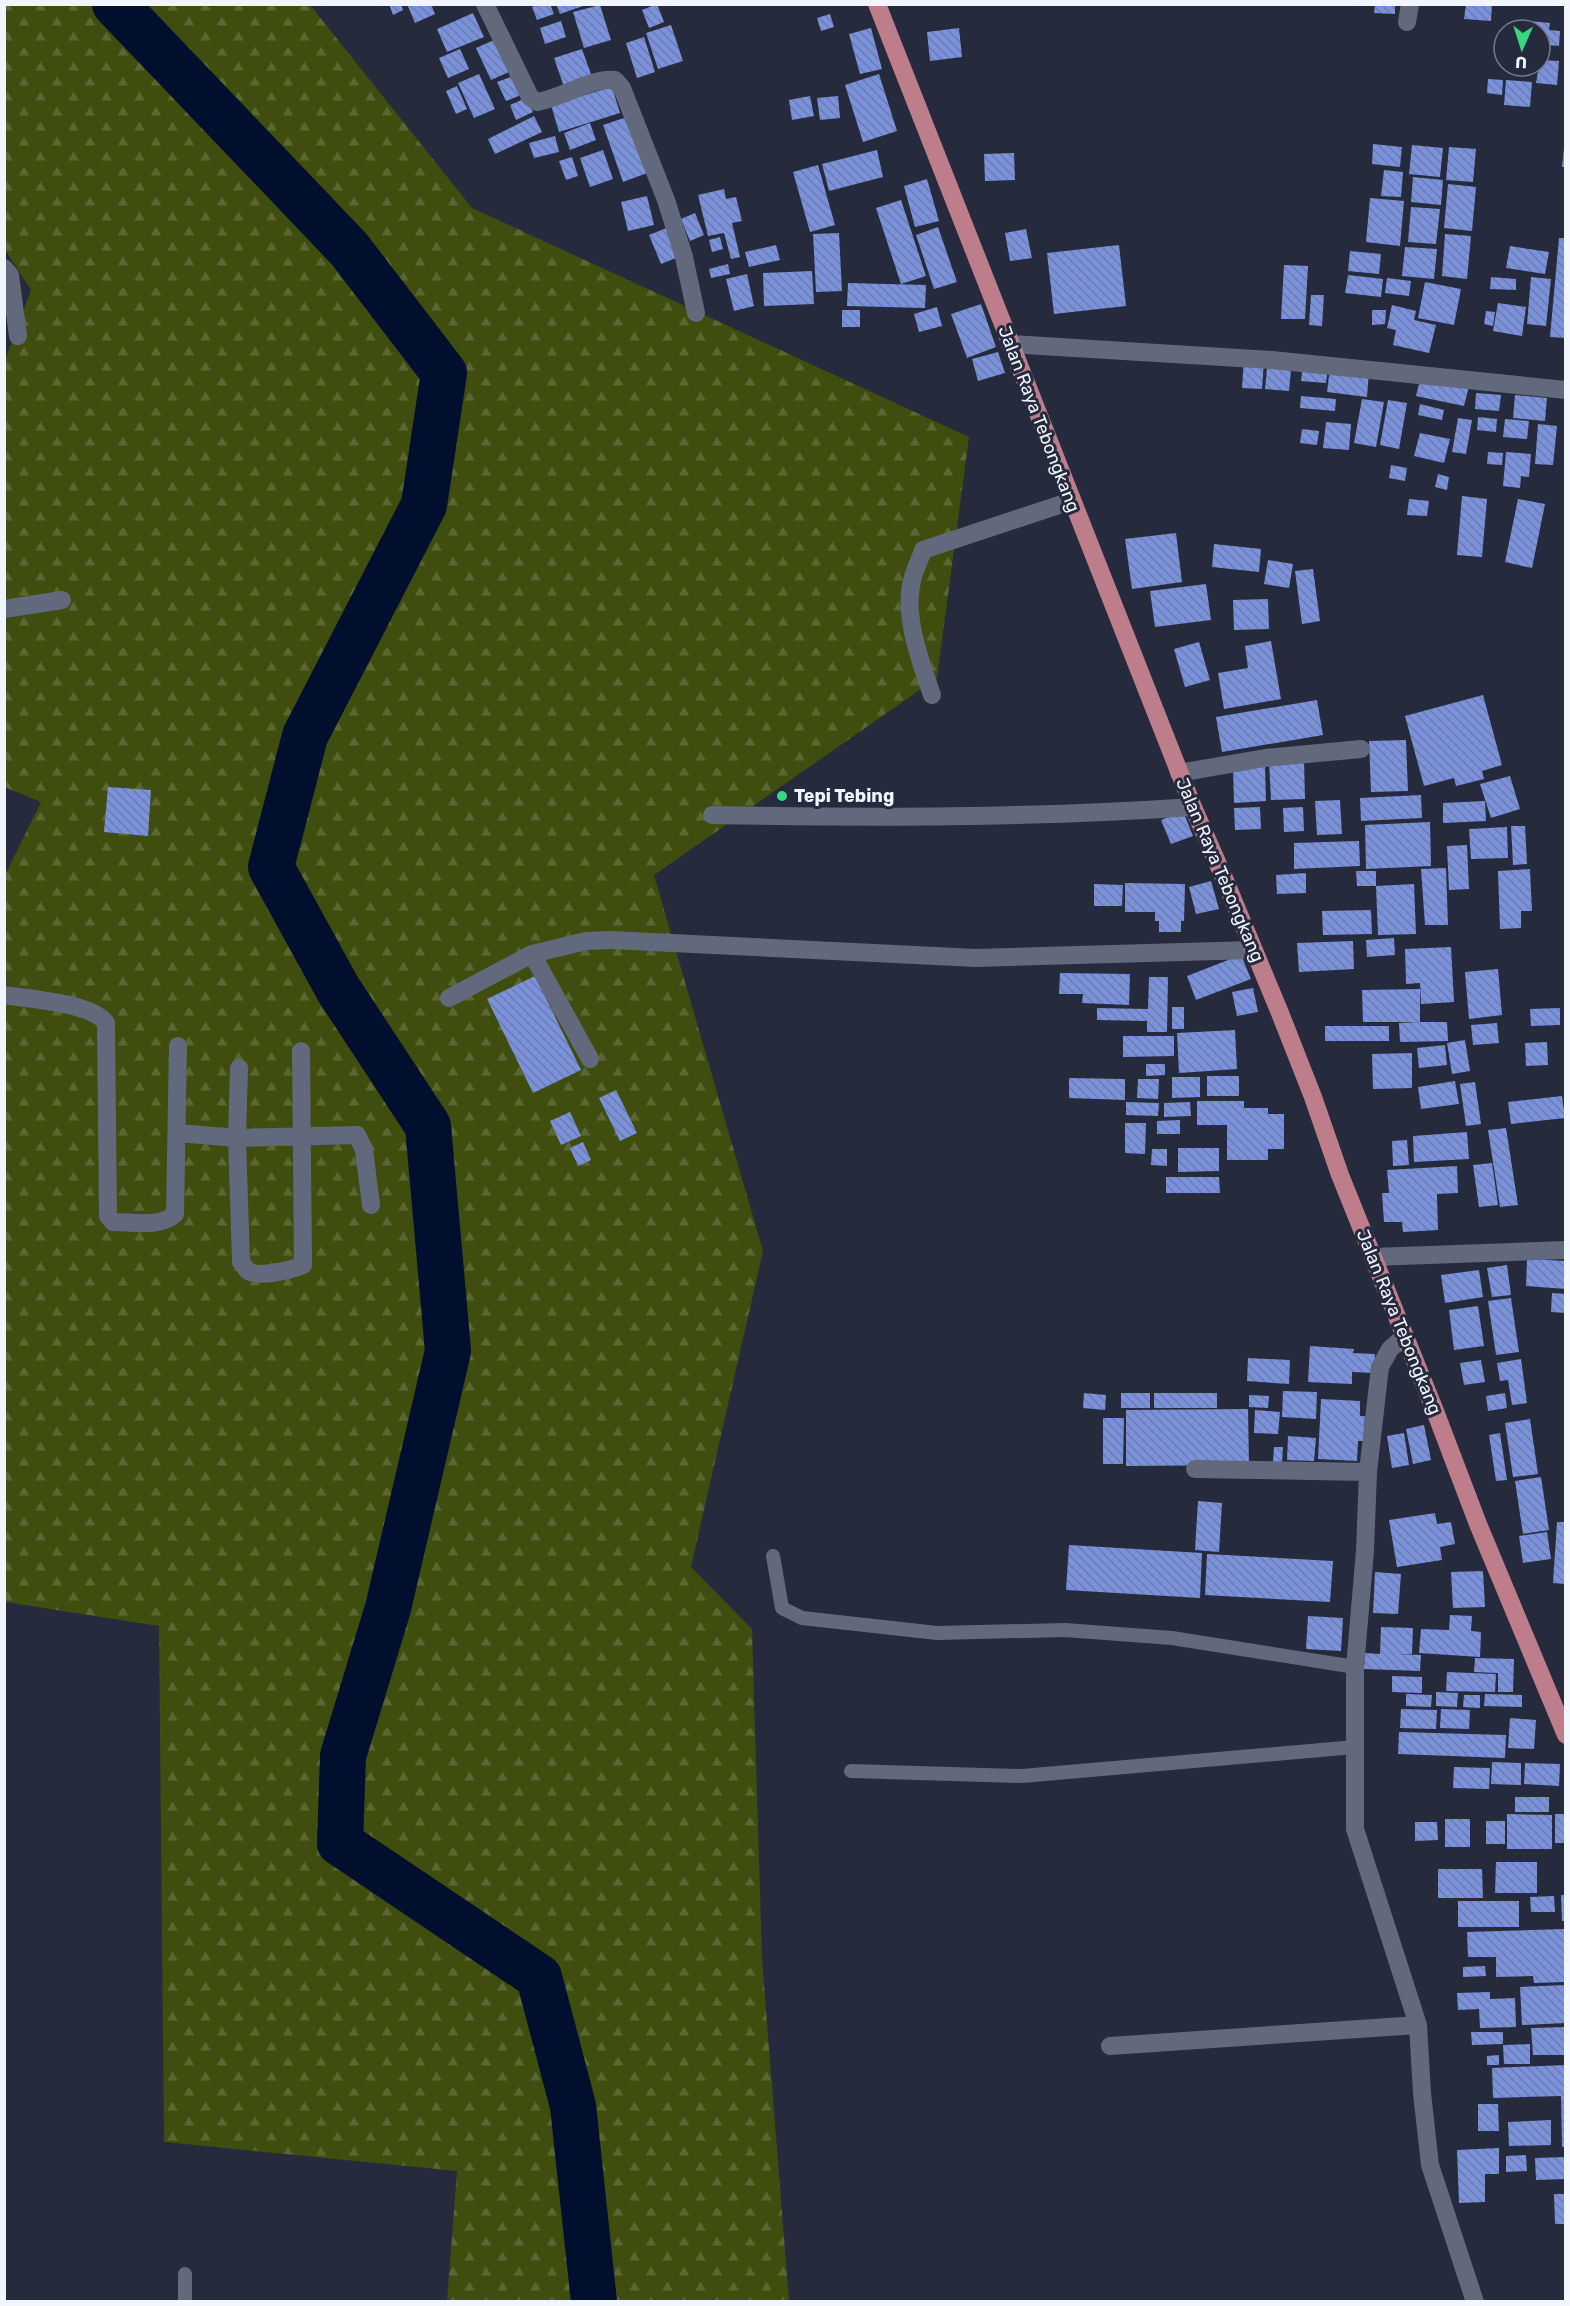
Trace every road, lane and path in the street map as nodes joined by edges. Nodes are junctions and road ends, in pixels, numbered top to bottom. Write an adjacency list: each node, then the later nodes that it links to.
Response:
1 (877, 4): 6 (main road, Jalan Raya Tebongkang)
2 (488, 6): 4 (street)
3 (4, 268): 5 (street)
4 (696, 313)
5 (18, 336)
6 (1010, 344): 7 (street); 8 (main road, Jalan Raya Tebongkang)
7 (1566, 390)
8 (1071, 501): 11 (street); 13 (main road, Jalan Raya Tebongkang)
9 (62, 600): 10 (street)
10 (4, 609)
11 (932, 695)
12 (1361, 749): 13 (street)
13 (1179, 772): 14 (main road, Jalan Raya Tebongkang)
14 (1193, 807): 15 (street); 16 (main road, Jalan Raya Tebongkang)
15 (712, 815)
16 (1253, 950): 17 (street); 29 (main road, Jalan Raya Tebongkang)
17 (532, 954): 19 (street); 22 (street)
18 (4, 995): 24 (street)
19 (449, 998)
20 (178, 1046): 24 (street)
21 (301, 1051): 25 (street)
22 (590, 1059)
23 (239, 1068): 26 (street)
24 (178, 1133): 26 (street)
25 (300, 1137): 26 (street); 26 (street); 27 (street)
26 (237, 1138)
27 (371, 1205)
28 (1566, 1250): 29 (street)
29 (1373, 1257): 30 (main road, Jalan Raya Tebongkang)
30 (1405, 1336): 32 (street); 35 (main road, Jalan Raya Tebongkang)
31 (1195, 1469): 32 (street)
32 (1368, 1472): 34 (street)
33 (773, 1556): 34 (lane)
34 (1355, 1667): 36 (street)
35 (1566, 1735)
36 (1355, 1747): 37 (lane); 38 (street)
37 (851, 1771)
38 (1418, 2025): 39 (street); 42 (street)
39 (1110, 2046)
40 (185, 2274): 41 (lane)
41 (185, 2301)
42 (1476, 2301)

